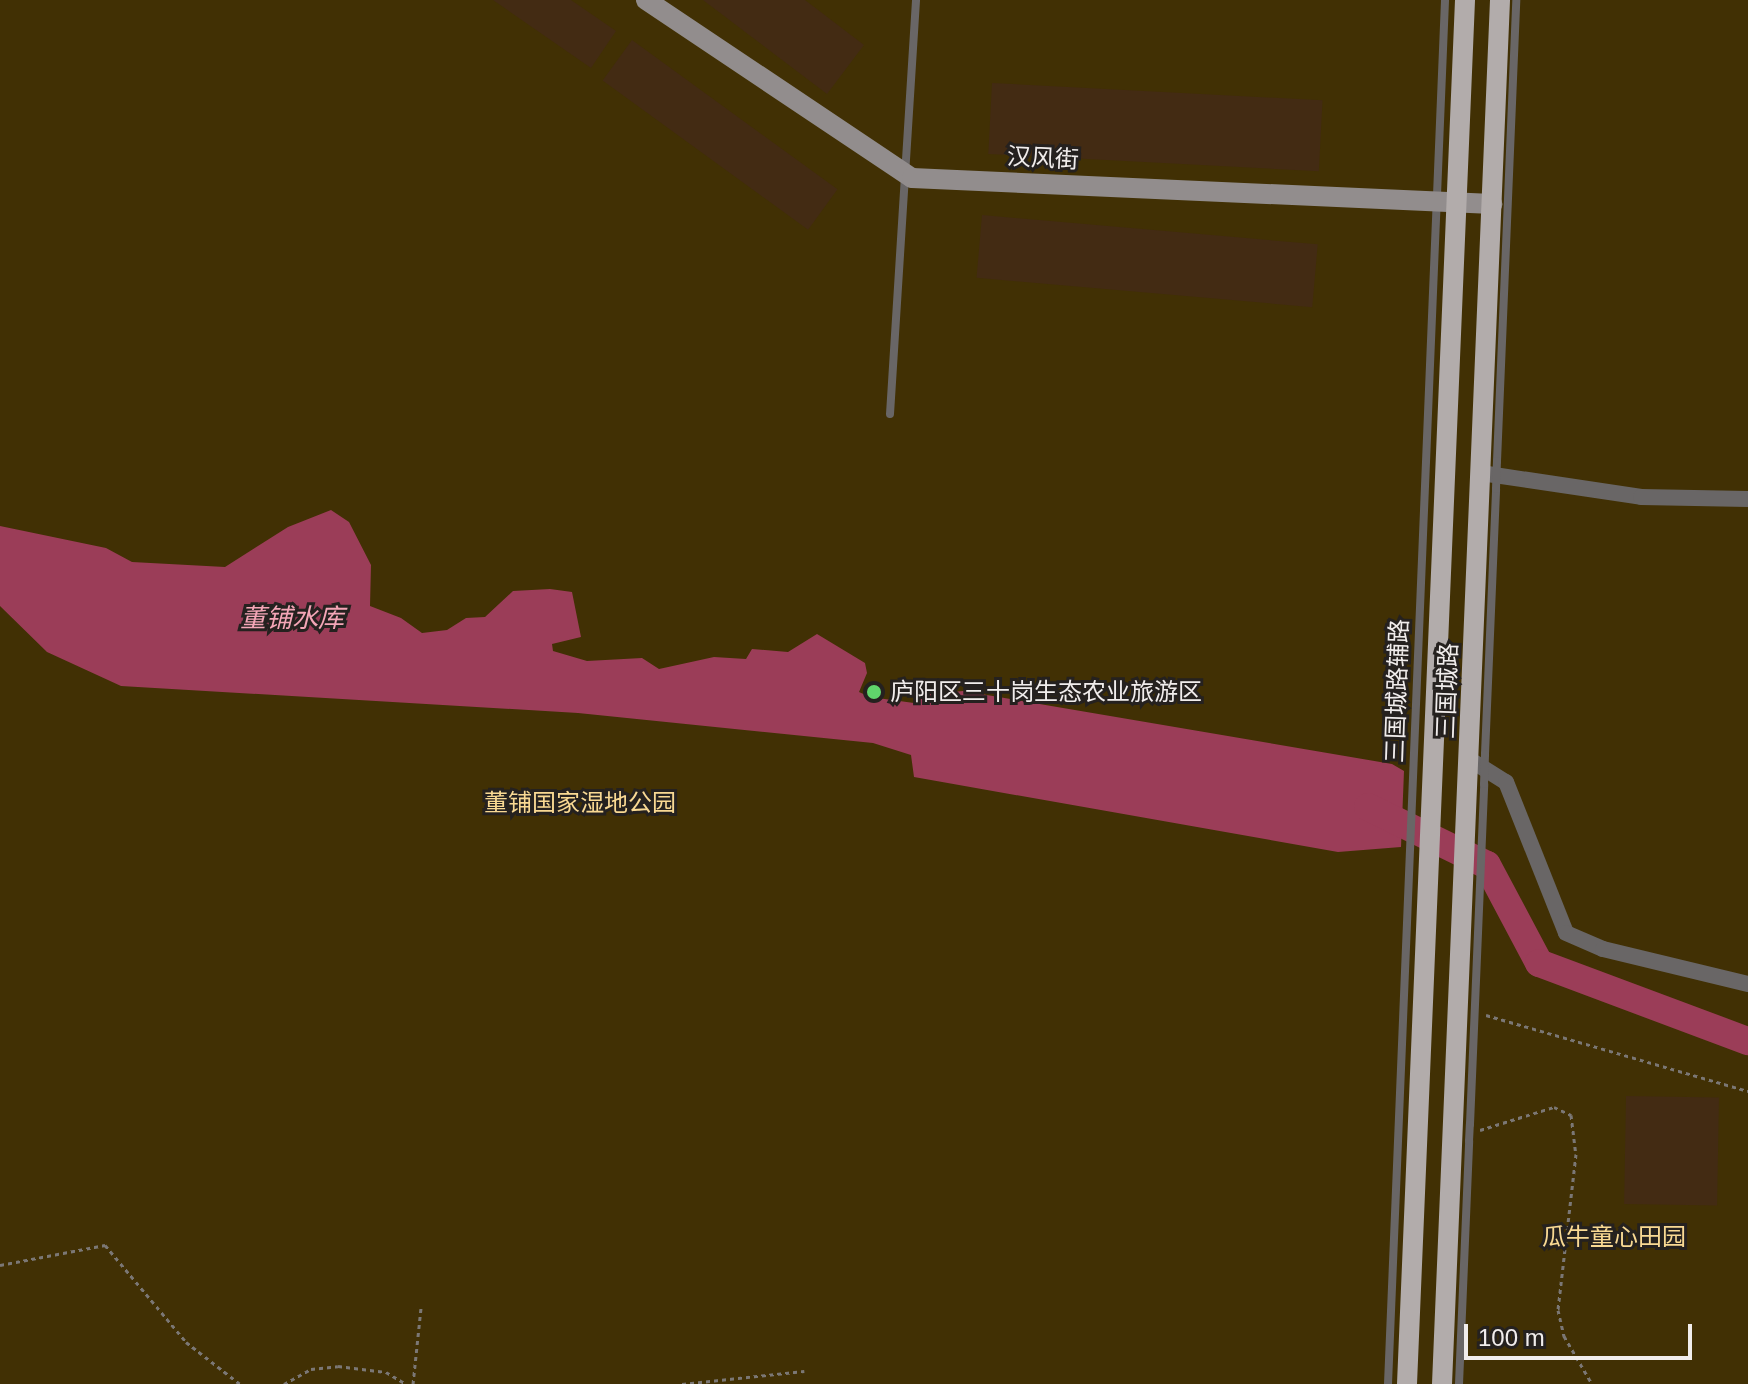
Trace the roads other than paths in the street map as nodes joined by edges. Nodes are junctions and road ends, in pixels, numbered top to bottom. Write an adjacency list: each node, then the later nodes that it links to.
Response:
1 (646, 0): 7 (street, 汉风街)
2 (916, 0): 7 (lane)
3 (1445, 0): 8 (lane, 三国城路辅路)
4 (1465, 0): 8 (main road, 三国城路)
5 (1500, 0): 9 (main road, 三国城路)
6 (1516, 0): 11 (lane)
7 (906, 173): 8 (street, 汉风街); 10 (lane)
8 (1447, 202): 9 (street, 汉风街); 16 (lane, 三国城路辅路); 17 (main road, 三国城路)
9 (1492, 204): 11 (main road, 三国城路)
10 (890, 414)
11 (1489, 467): 12 (street); 13 (main road, 三国城路); 13 (lane, bridge)
12 (1748, 499)
13 (1477, 769): 14 (street); 15 (main road, 三国城路); 15 (lane)
14 (1748, 984)
15 (1464, 1134): 18 (main road, 三国城路); 19 (lane)
16 (1388, 1384)
17 (1407, 1384)
18 (1442, 1384)
19 (1459, 1384)

